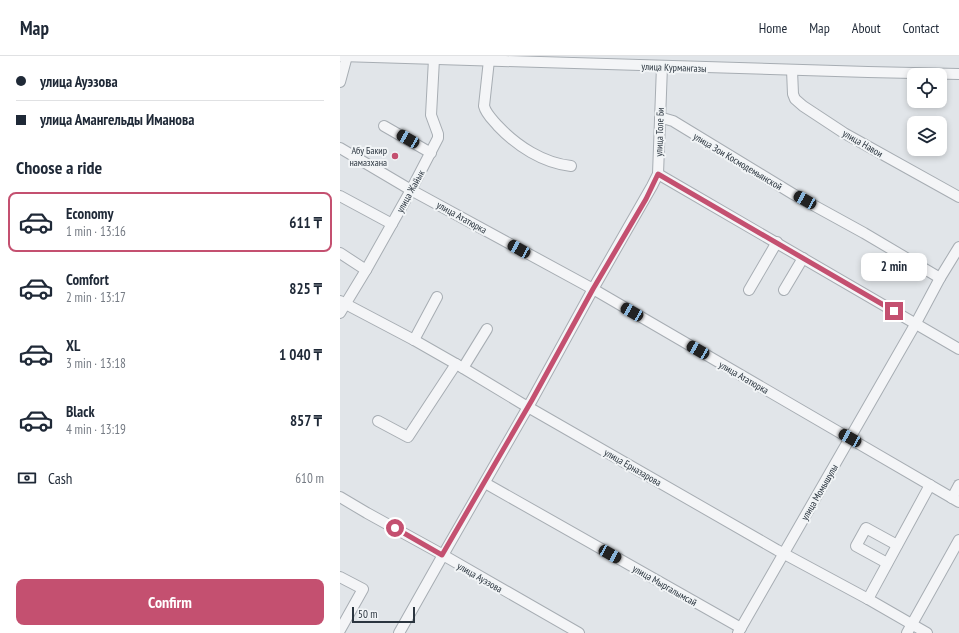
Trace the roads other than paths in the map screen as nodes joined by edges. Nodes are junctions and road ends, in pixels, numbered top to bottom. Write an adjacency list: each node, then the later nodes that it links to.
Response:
1 (341, 56): 2 (street, улица Курмангазы)
2 (347, 56): 3 (street, улица Курмангазы); 8 (street)
3 (434, 59): 4 (street, улица Курмангазы); 12 (street, улица Жайык)
4 (489, 60): 5 (street, улица Курмангазы); 13 (street)
5 (662, 66): 6 (street, улица Курмангазы); 9 (street, улица Толе Би)
6 (792, 70): 7 (street, улица Курмангазы); 17 (street, улица Навои)
7 (959, 74)
8 (340, 82)
9 (660, 118): 14 (street, улица Толе Би); 24 (street, улица Зои Космодемьянской)
10 (384, 126): 12 (street)
11 (340, 148): 15 (street, улица Ататюрка)
12 (431, 153): 15 (street, улица Жайык)
13 (571, 166)
14 (658, 174): 19 (street); 25 (street, улица Толе Би)
15 (411, 190): 18 (street, улица Жайык); 25 (street, улица Ататюрка)
16 (340, 196): 18 (street)
17 (959, 197)
18 (392, 224): 23 (street, улица Жайык)
19 (777, 242): 22 (street); 26 (street)
20 (959, 246): 24 (street, улица Момышулы)
21 (340, 253): 23 (street)
22 (803, 258): 27 (street); 31 (street)
23 (366, 270): 29 (street, улица Жайык)
24 (940, 278): 31 (street, улица Момышулы)
25 (593, 289): 36 (street, улица Толе Би); 38 (street, улица Ататюрка)
26 (749, 290)
27 (784, 290)
28 (437, 297): 33 (street)
29 (343, 302): 30 (street, улица Жайык); 33 (street, улица Ерназарова)
30 (340, 313)
31 (916, 323): 34 (street); 38 (street, улица Момышулы)
32 (487, 329): 35 (street)
33 (414, 340): 35 (street, улица Ерназарова)
34 (959, 349)
35 (460, 366): 36 (street, улица Ерназарова); 37 (street)
36 (528, 407): 39 (street, улица Толе Би); 46 (street, улица Ерназарова)
37 (378, 421)
38 (850, 438): 40 (street, улица Ататюрка); 46 (street, улица Момышулы)
39 (485, 483): 47 (street, улица Толе Би); 53 (street, улица Мыргалымсай)
40 (930, 485): 43 (street, улица Ататюрка); 45 (street)
41 (959, 485): 43 (street)
42 (340, 496): 47 (street, улица Ауэзова)
43 (955, 500)
44 (959, 540): 51 (street)
45 (896, 545): 48 (street); 48 (street)
46 (783, 553): 50 (street, улица Ерназарова); 53 (street, улица Момышулы)
47 (442, 555): 54 (street, улица Толе Би); 55 (street, улица Ауэзова)
48 (887, 563): 50 (street)
49 (340, 577): 52 (street)
50 (868, 599): 51 (street, улица Ерназарова)
51 (909, 628): 56 (street, улица Ерназарова)
52 (340, 630)
53 (740, 630)
54 (399, 633)
55 (579, 633)
56 (927, 633)

